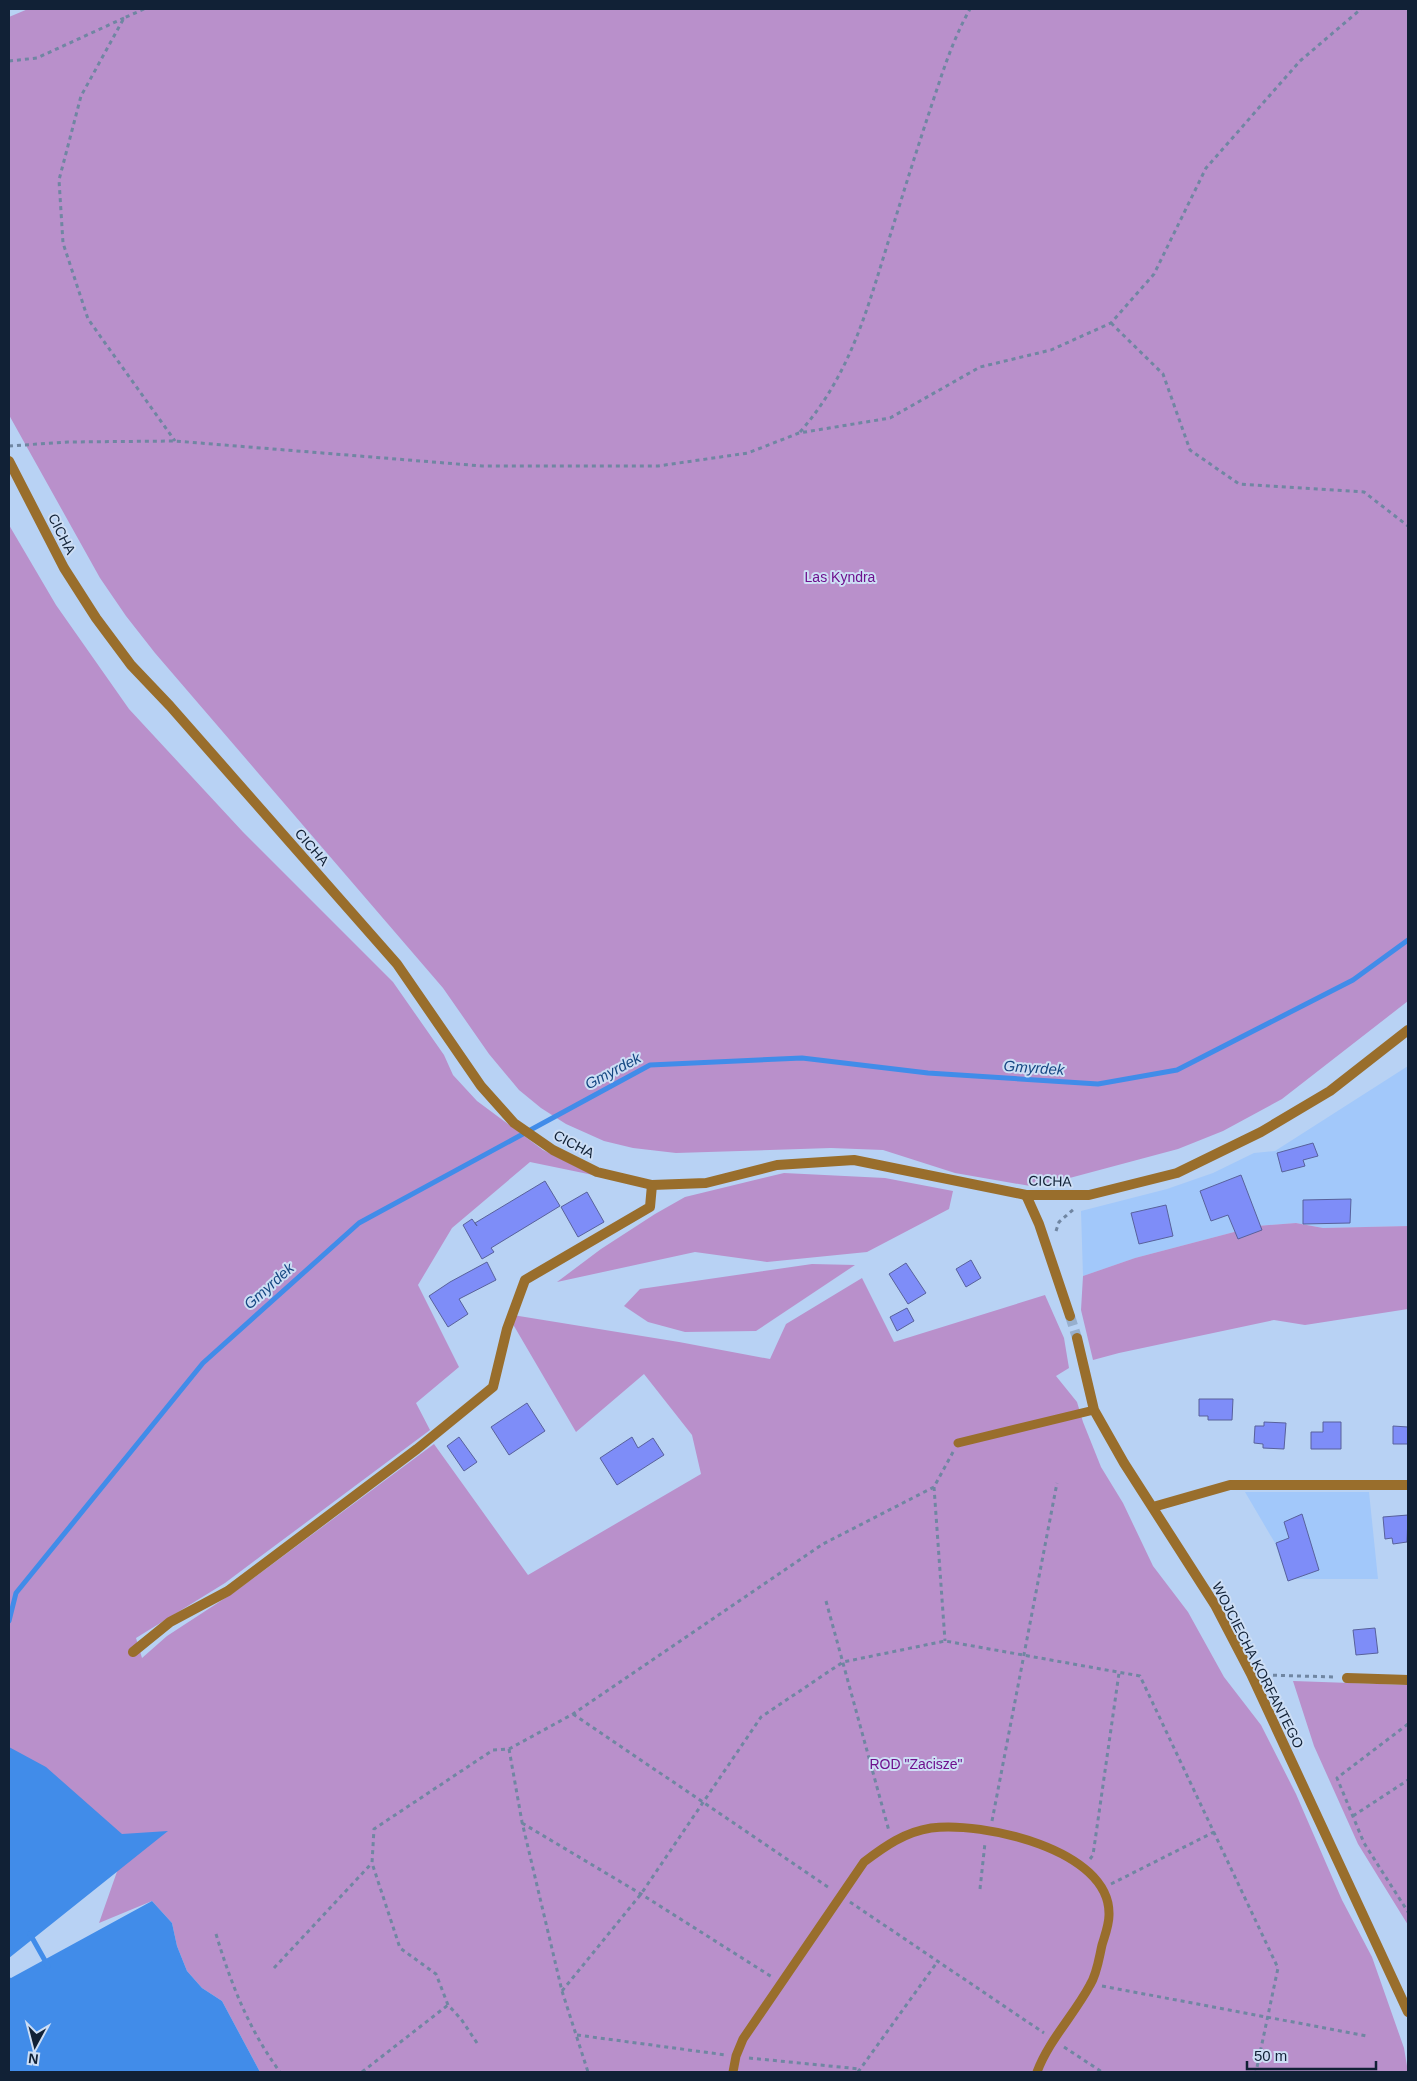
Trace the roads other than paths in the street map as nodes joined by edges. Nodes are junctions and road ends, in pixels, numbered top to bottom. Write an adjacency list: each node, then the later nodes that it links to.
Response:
1 (9, 461): 3 (street, CICHA)
2 (1408, 1030): 4 (street, CICHA)
3 (652, 1185): 4 (street, CICHA); 11 (street)
4 (1026, 1195): 5 (street)
5 (1070, 1316)
6 (1077, 1338): 7 (street, WOJCIECHA KORFANTEGO)
7 (1094, 1410): 8 (lane); 10 (street, WOJCIECHA KORFANTEGO)
8 (958, 1443)
9 (1408, 1485): 10 (street)
10 (1153, 1507): 14 (street, WOJCIECHA KORFANTEGO)
11 (134, 1652)
12 (1347, 1678): 13 (street)
13 (1408, 1680)
14 (1408, 2012)
15 (733, 2072): 16 (lane)
16 (1036, 2072)

